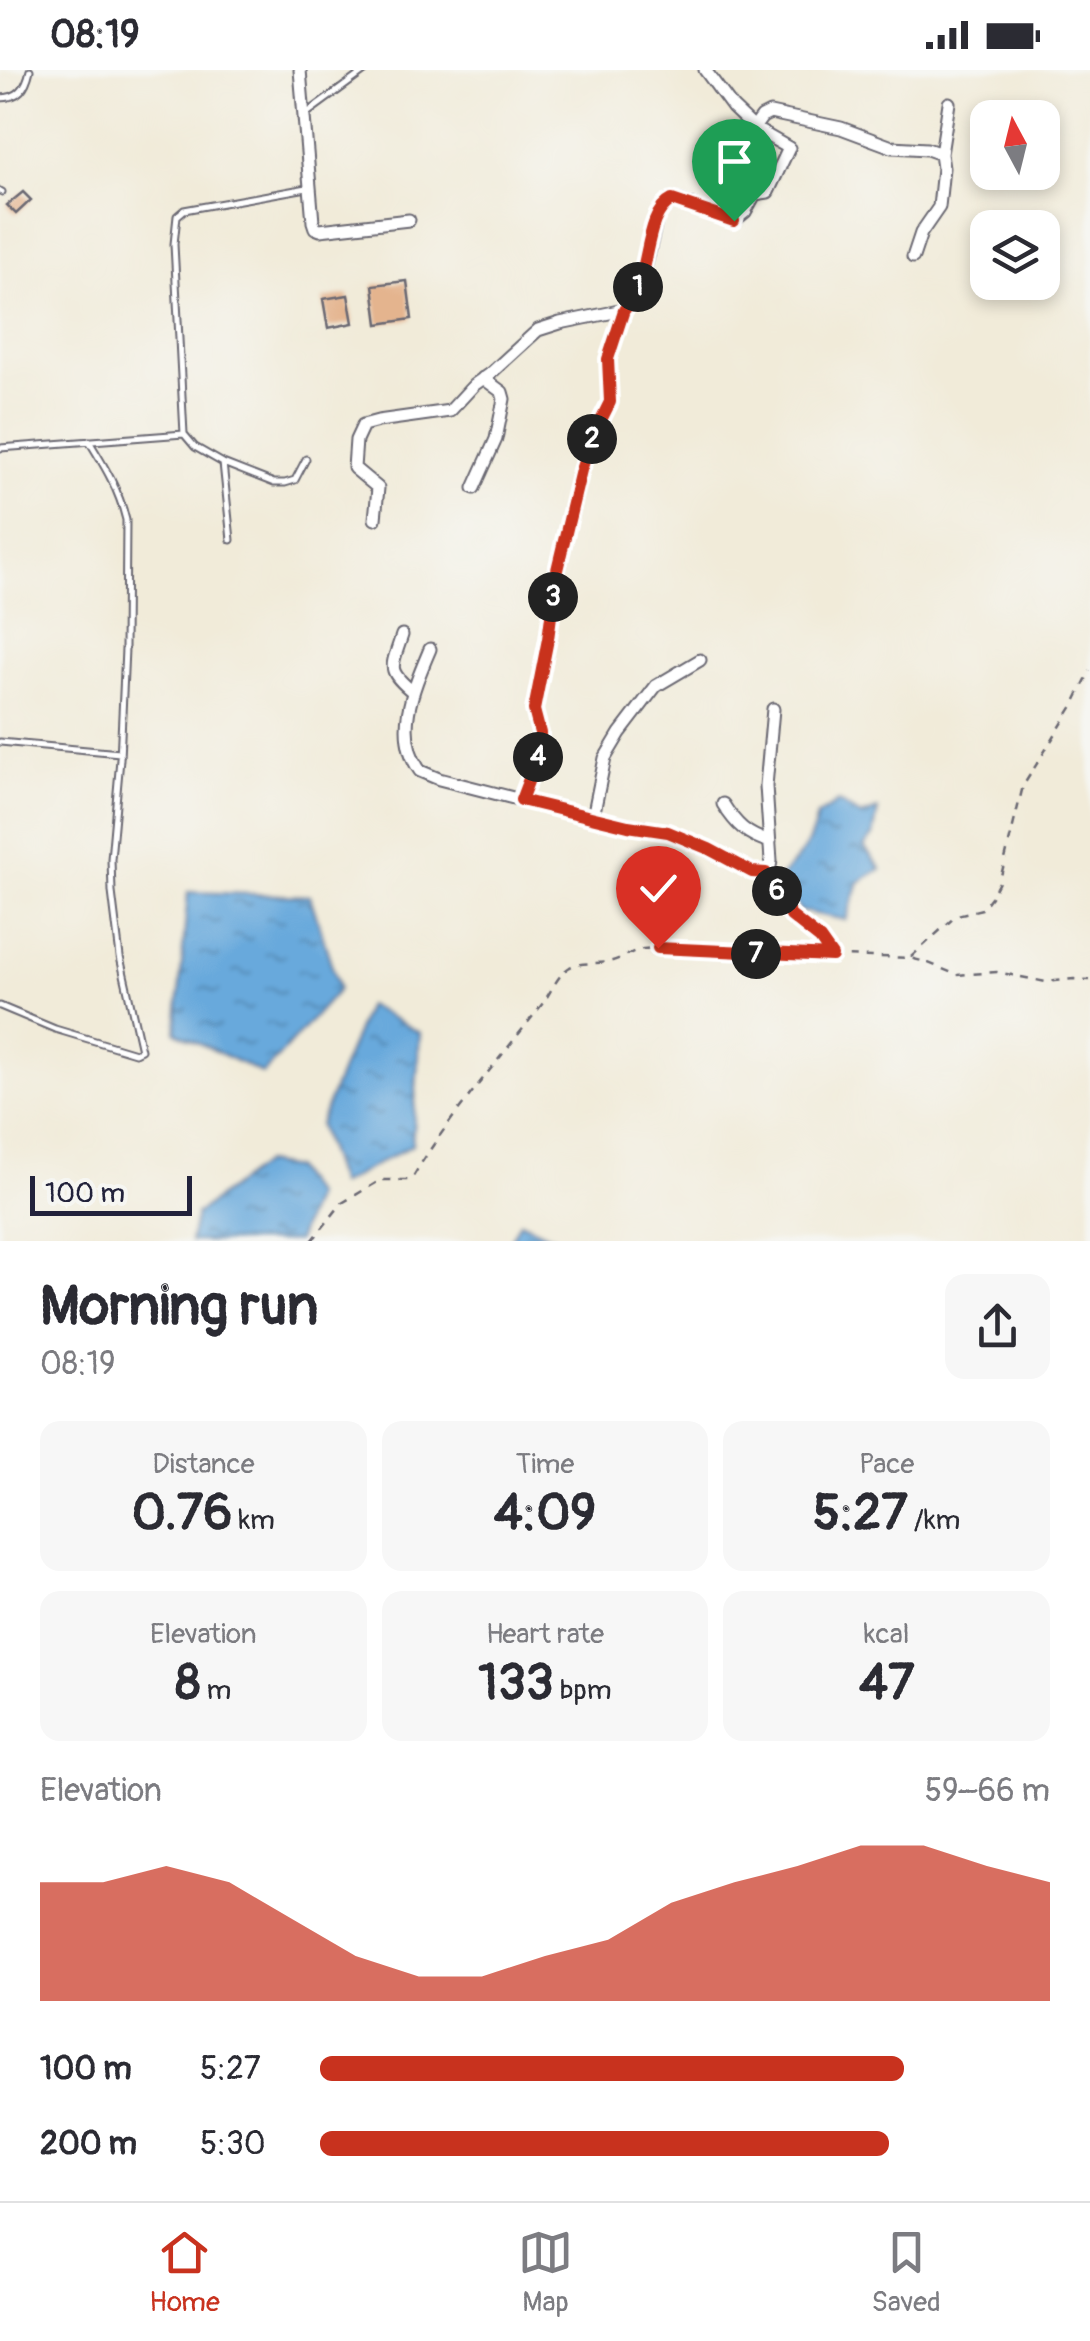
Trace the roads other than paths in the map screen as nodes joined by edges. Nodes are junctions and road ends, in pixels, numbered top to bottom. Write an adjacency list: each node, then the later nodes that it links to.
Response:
1 (30, 70): 5 (lane)
2 (300, 70): 7 (street)
3 (366, 70): 7 (lane)
4 (705, 70): 8 (street)
5 (0, 98)
6 (949, 103): 9 (street)
7 (304, 116): 10 (street)
8 (754, 128): 9 (street); 13 (street)
9 (940, 154): 12 (street)
10 (310, 187): 11 (street); 15 (lane)
11 (408, 220)
12 (913, 257)
13 (624, 310): 14 (street); 30 (street)
14 (484, 378): 20 (street); 21 (street)
15 (184, 434): 16 (lane); 19 (lane)
16 (89, 441): 17 (lane); 29 (lane)
17 (0, 448)
18 (306, 459): 19 (lane)
19 (223, 463): 22 (lane)
20 (474, 488)
21 (375, 520)
22 (231, 540)
23 (402, 635): 26 (street)
24 (430, 648): 26 (street)
25 (700, 660): 32 (street)
26 (412, 692): 30 (street)
27 (773, 709): 33 (street)
28 (0, 742): 29 (lane)
29 (120, 753): 34 (lane)
30 (521, 800): 32 (street)
31 (723, 804): 33 (street)
32 (593, 817): 33 (street)
33 (770, 842)
34 (0, 1006)

